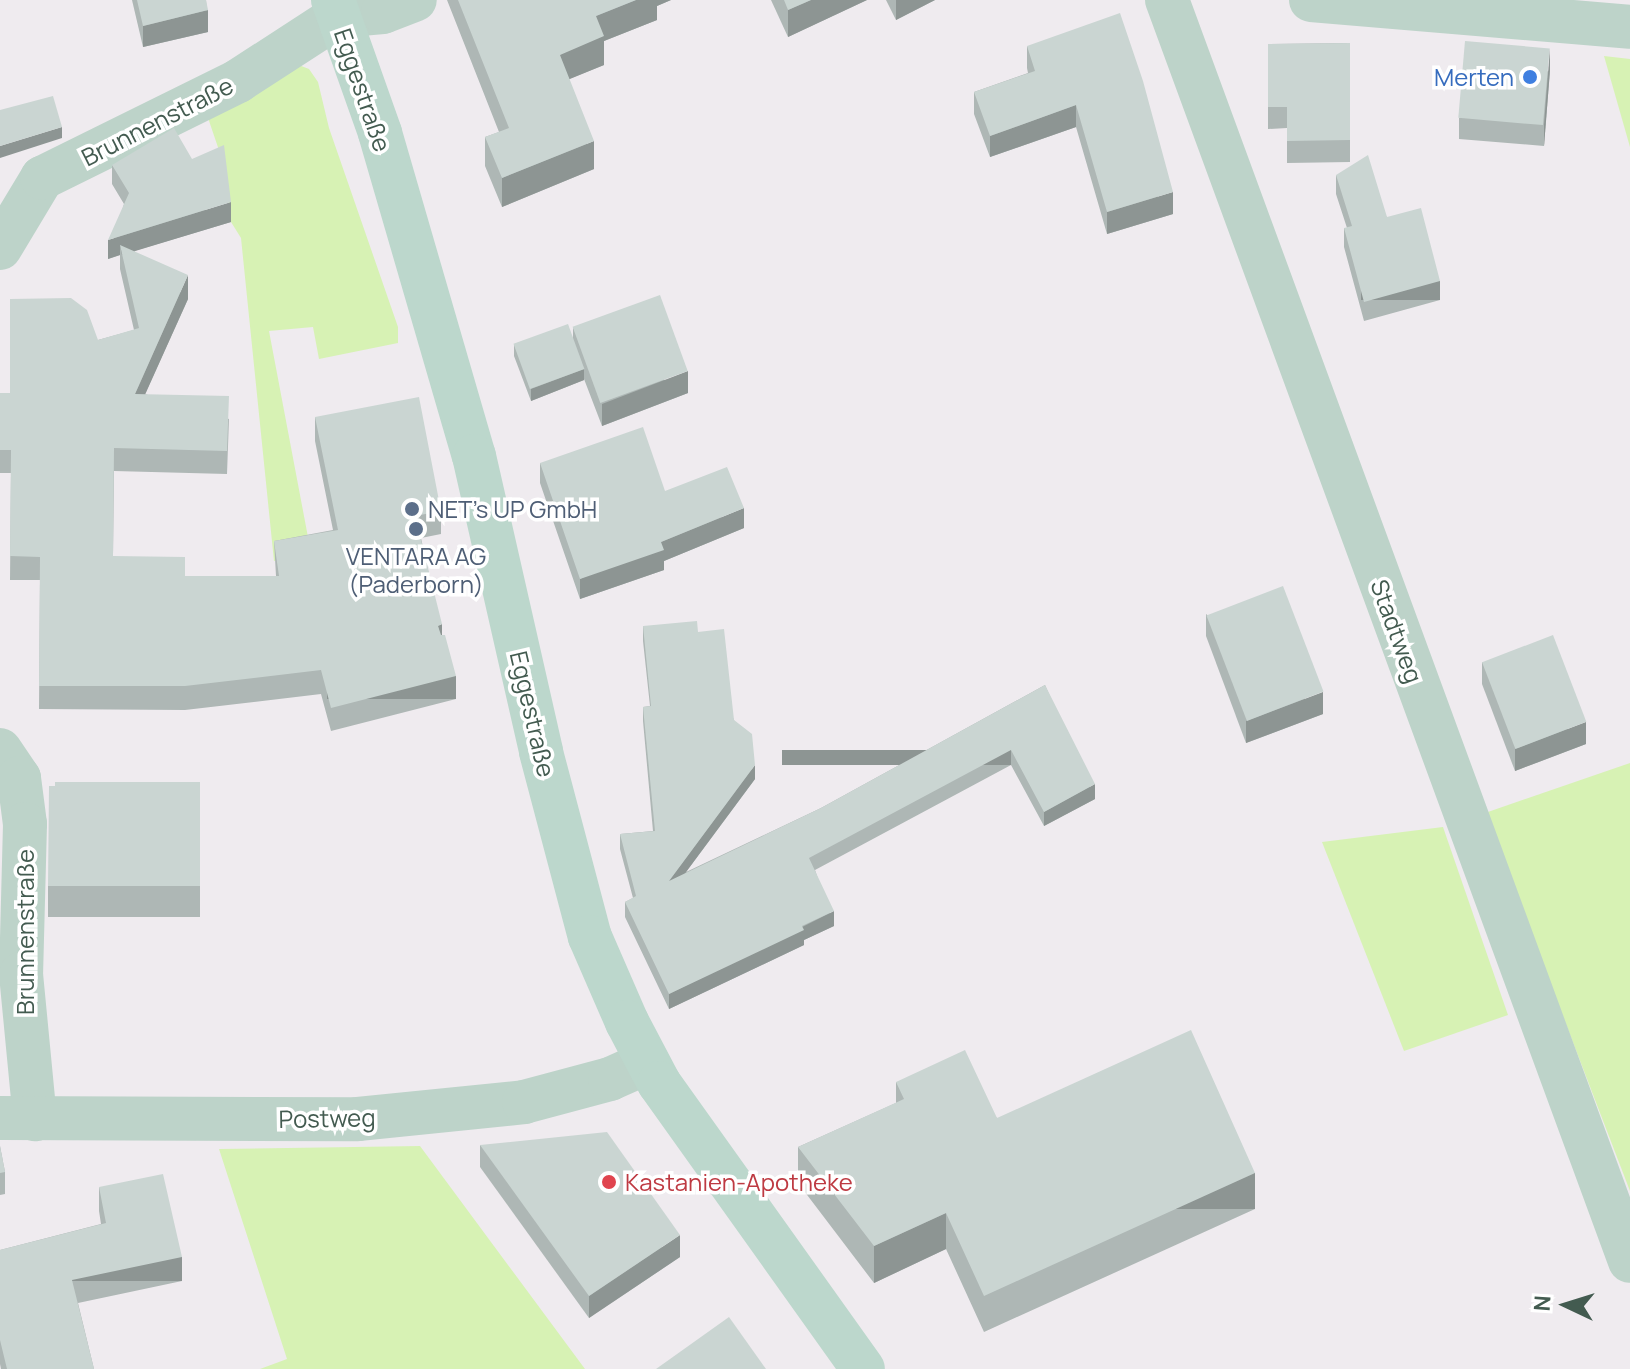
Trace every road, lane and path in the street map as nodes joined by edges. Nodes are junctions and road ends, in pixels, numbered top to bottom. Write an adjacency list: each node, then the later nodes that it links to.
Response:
1 (415, 0): 4 (street)
2 (1167, 0): 10 (street, Stadtweg)
3 (1311, 0): 5 (street)
4 (336, 8): 6 (street, Brunnenstraße); 8 (main road, Eggestraße)
5 (1630, 27)
6 (0, 248)
7 (0, 750): 9 (street, Brunnenstraße)
8 (646, 1063): 9 (street, Postweg); 11 (main road, Eggestraße)
9 (17, 1119)
10 (1630, 1261)
11 (863, 1369)

